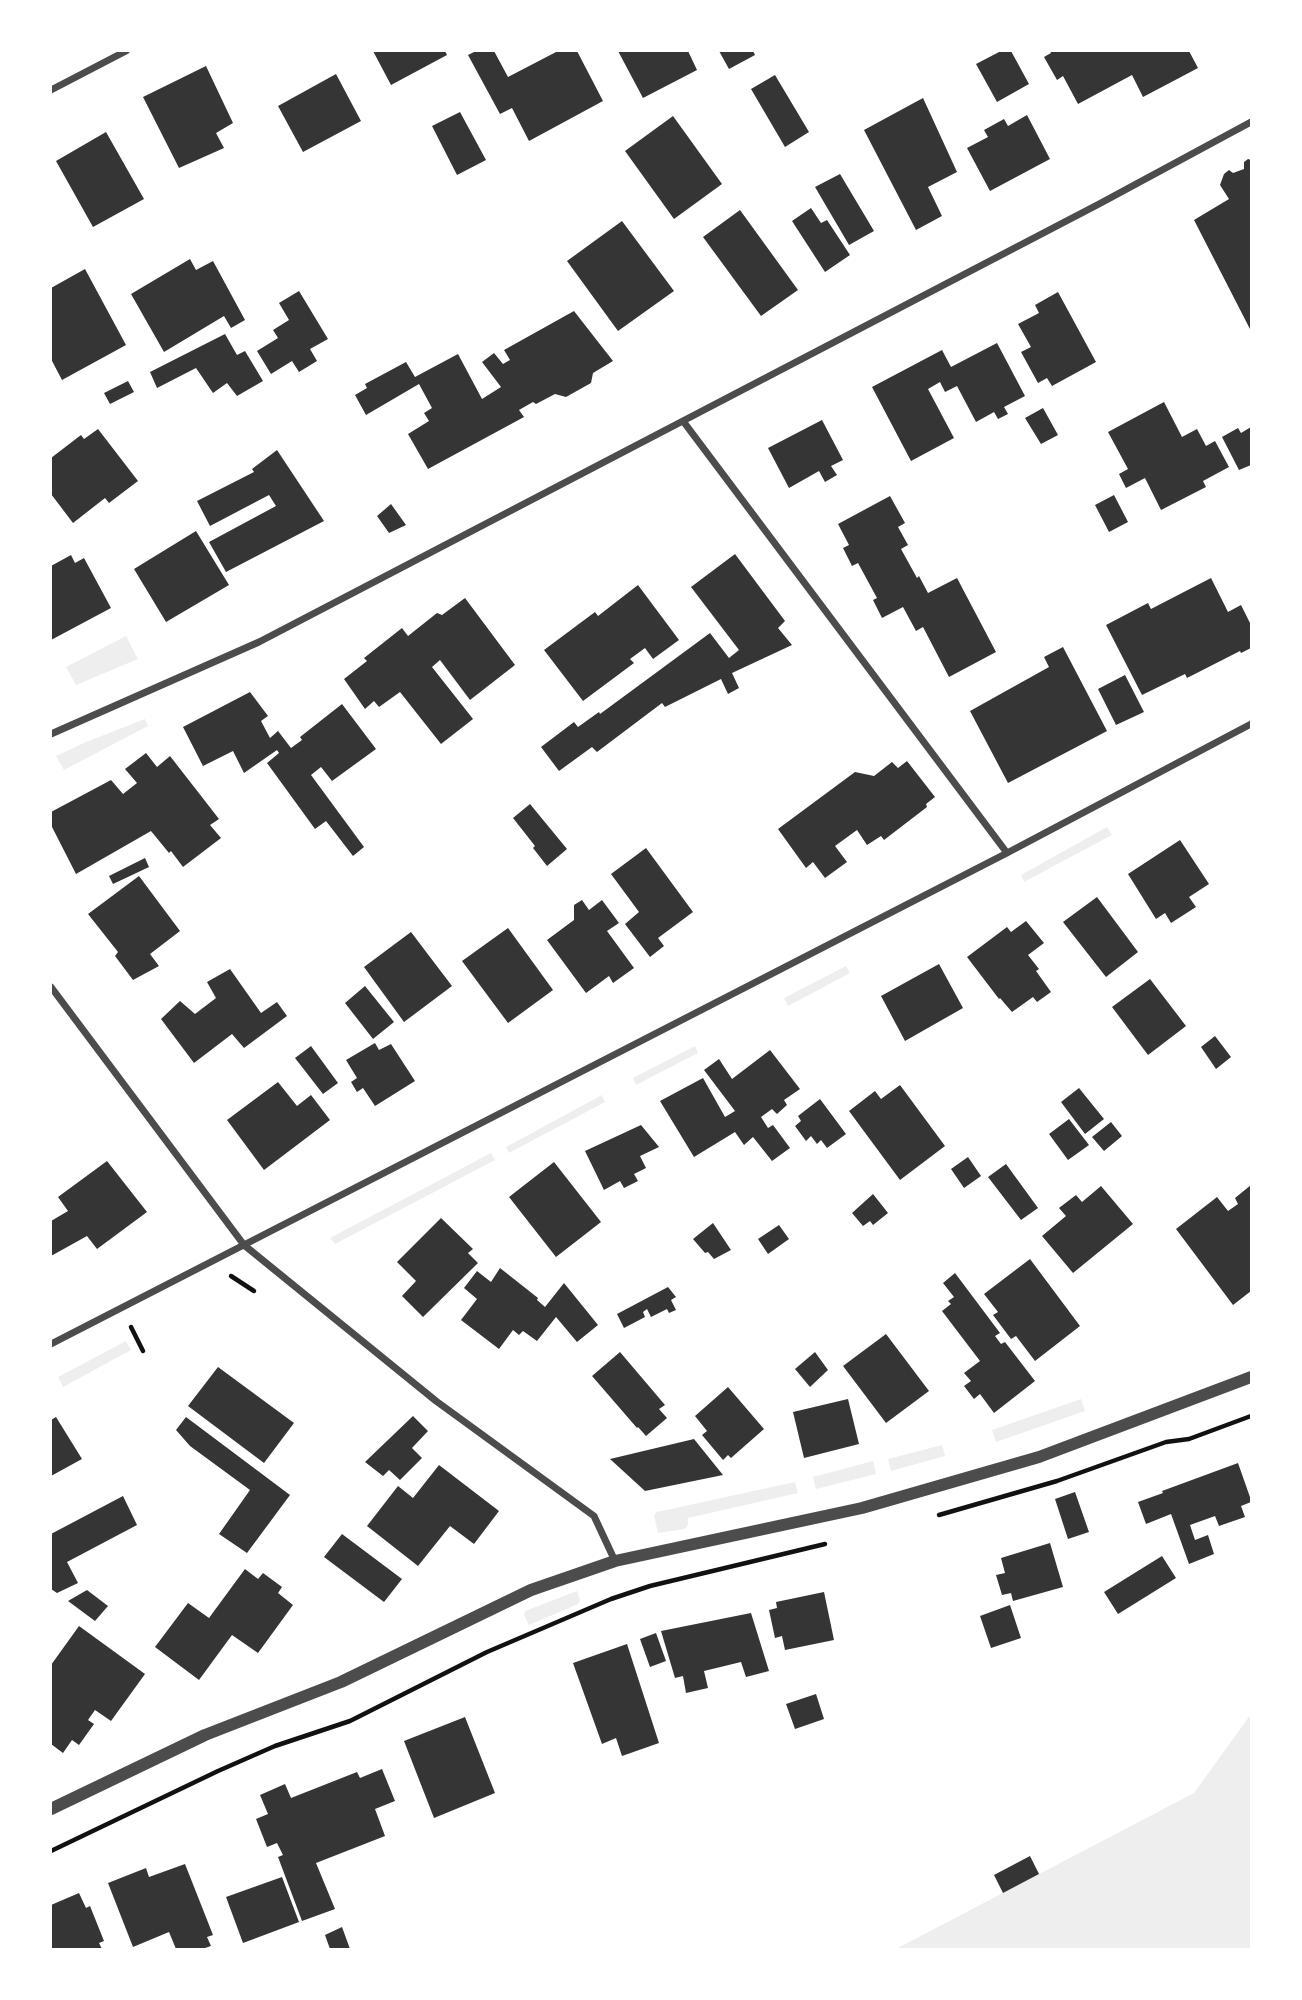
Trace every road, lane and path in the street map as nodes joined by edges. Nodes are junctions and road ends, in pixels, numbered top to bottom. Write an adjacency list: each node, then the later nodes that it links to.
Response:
1 (126, 51): 2 (street)
2 (51, 90)
3 (1251, 122): 4 (street)
4 (683, 421): 6 (street); 7 (street)
5 (1251, 724): 7 (street)
6 (51, 734)
7 (1007, 853): 9 (street)
8 (51, 987): 9 (street)
9 (244, 1245): 13 (street); 19 (street)
10 (229, 1275): 11 (path)
11 (254, 1291)
12 (143, 1321): 14 (path)
13 (51, 1344)
14 (143, 1351)
15 (1251, 1377): 19 (street)
16 (1251, 1416): 17 (path)
17 (936, 1516)
18 (832, 1543): 21 (path)
19 (615, 1561): 20 (street)
20 (51, 1809)
21 (51, 1851)

